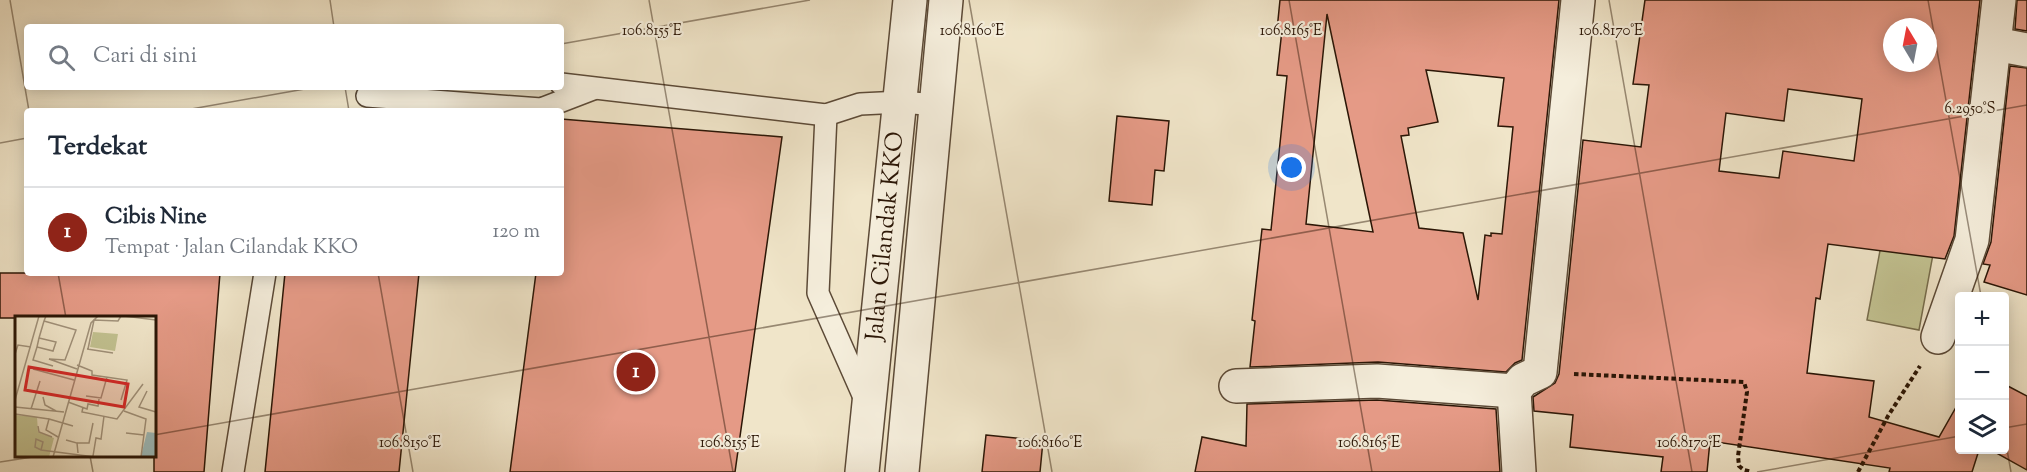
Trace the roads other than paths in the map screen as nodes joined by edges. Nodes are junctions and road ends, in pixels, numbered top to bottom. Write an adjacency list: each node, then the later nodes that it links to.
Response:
1 (910, 0): 10 (street, Jalan Cilandak KKO)
2 (946, 0): 11 (street, Jalan Cilandak KKO)
3 (1578, 0): 18 (street)
4 (1999, 0): 5 (street)
5 (1995, 44): 6 (street); 16 (street)
6 (2027, 50)
7 (564, 84): 8 (lane)
8 (597, 87): 13 (lane); 14 (lane)
9 (367, 96): 12 (lane)
10 (901, 102): 11 (lane); 14 (lane); 19 (street, Jalan Cilandak KKO)
11 (937, 105): 22 (street, Jalan Cilandak KKO)
12 (528, 108)
13 (544, 108)
14 (826, 115): 19 (lane)
15 (265, 276): 20 (lane)
16 (1938, 337)
17 (1236, 386): 18 (street)
18 (1514, 391): 23 (street)
19 (869, 409): 21 (street, Jalan Cilandak KKO)
20 (233, 472)
21 (862, 472)
22 (902, 472)
23 (1519, 472)

